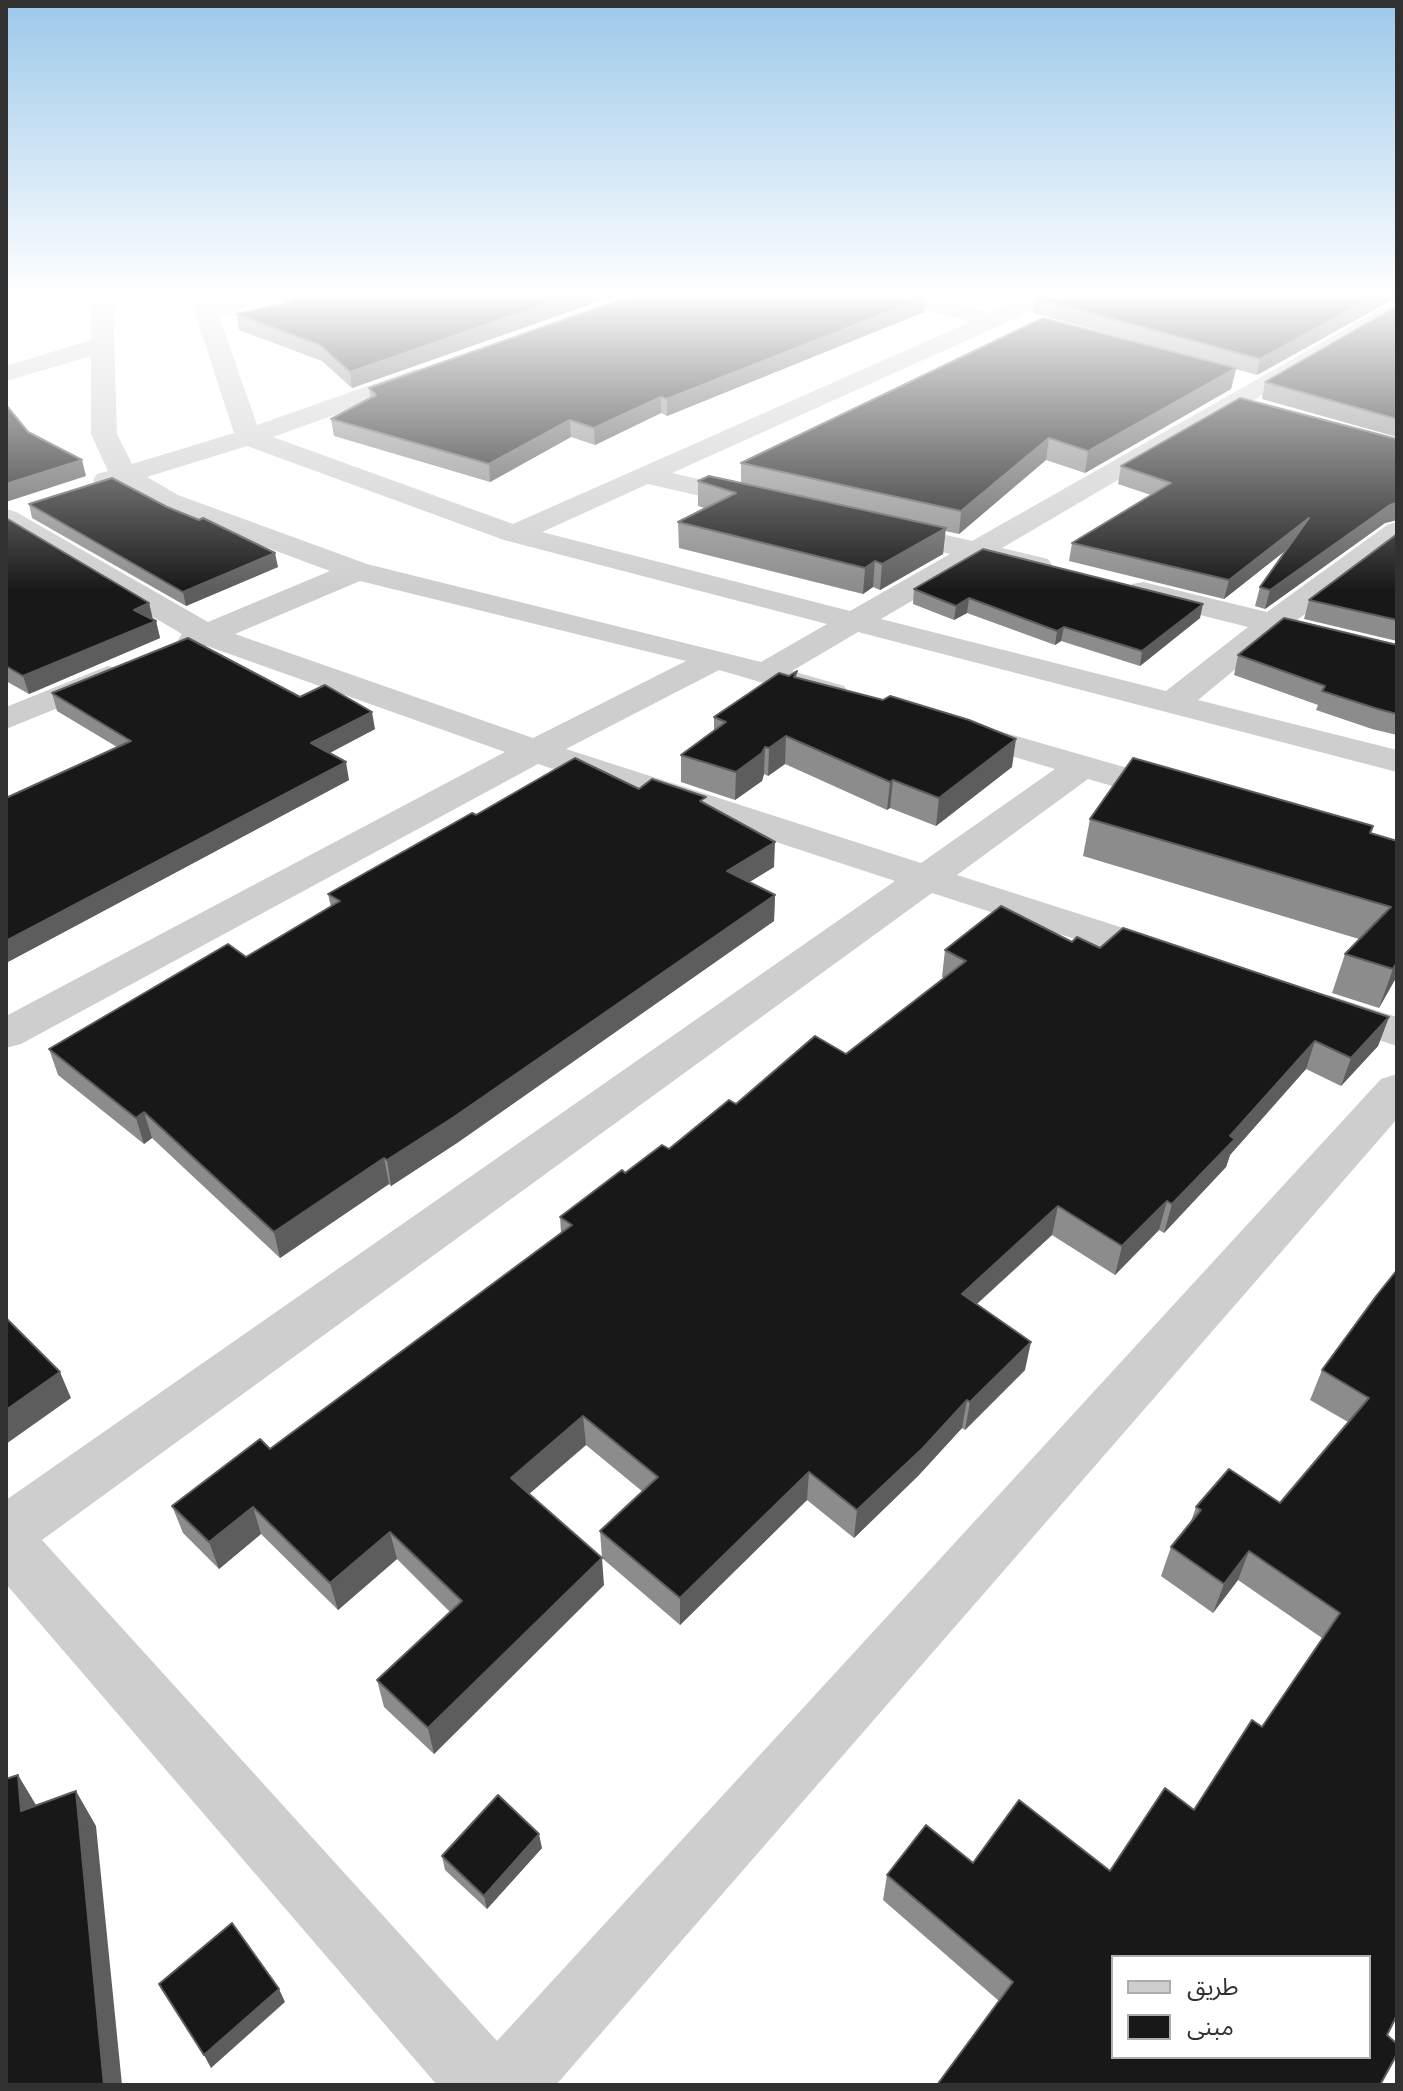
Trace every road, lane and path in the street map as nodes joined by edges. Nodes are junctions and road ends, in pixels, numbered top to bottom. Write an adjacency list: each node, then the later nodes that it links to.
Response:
1 (104, 395): 7 (street)
2 (235, 395): 6 (street)
3 (368, 395): 6 (street)
4 (828, 395): 8 (street)
5 (1225, 395): 15 (street)
6 (248, 437): 7 (street); 14 (street)
7 (123, 474): 9 (street); 16 (street)
8 (648, 476): 10 (street); 14 (street)
9 (79, 489)
10 (789, 508)
11 (16, 512): 21 (street)
12 (867, 525): 15 (street)
13 (1397, 531): 20 (street)
14 (514, 534): 19 (street)
15 (976, 550): 17 (street); 19 (street)
16 (357, 571): 21 (street); 23 (street)
17 (1065, 572)
18 (1109, 583): 20 (street)
19 (854, 621): 24 (street); 26 (street)
20 (1272, 623): 22 (street); 26 (street)
21 (207, 635): 27 (street); 29 (street)
22 (1397, 654)
23 (716, 659): 24 (street); 29 (street)
24 (765, 673): 25 (street)
25 (856, 700)
26 (1173, 703): 30 (street)
27 (6, 719)
28 (931, 722): 31 (street)
29 (535, 751): 33 (street); 37 (street)
30 (1397, 761)
31 (1082, 767): 32 (street); 33 (street)
32 (1202, 802)
33 (929, 877): 34 (street); 39 (street)
34 (1201, 967)
35 (1291, 997): 36 (street)
36 (1397, 1032)
37 (6, 1034)
38 (1397, 1090): 42 (street)
39 (6, 1533)
40 (6, 1542): 41 (street)
41 (486, 2085)
42 (507, 2085)

